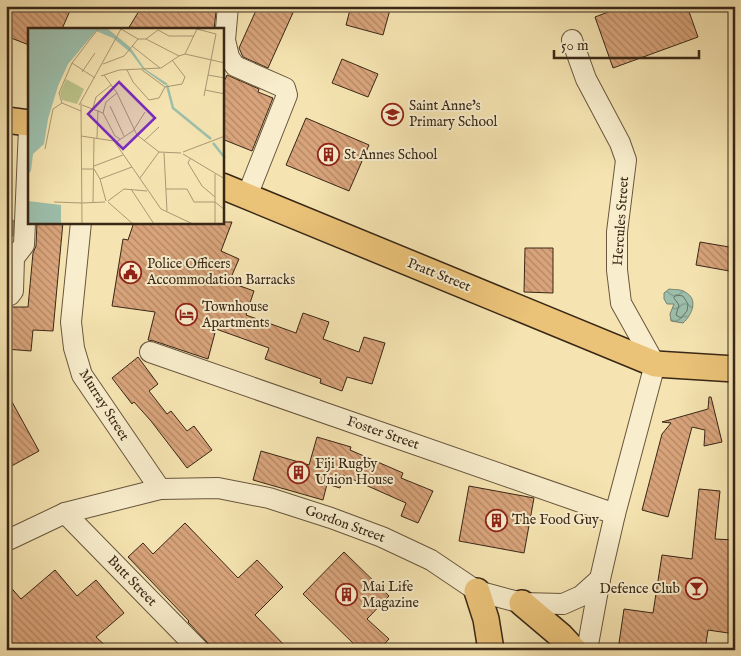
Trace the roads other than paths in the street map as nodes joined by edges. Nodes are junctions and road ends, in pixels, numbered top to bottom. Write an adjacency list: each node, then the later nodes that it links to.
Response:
1 (228, 6): 7 (street)
2 (572, 40): 11 (street, Hercules Street)
3 (6, 120): 4 (main road)
4 (28, 123)
5 (28, 151): 9 (street)
6 (224, 187): 7 (main road, Pratt Street)
7 (247, 196): 11 (main road, Pratt Street)
8 (81, 224): 13 (street, Murray Street)
9 (6, 295)
10 (150, 352): 15 (street, Foster Street)
11 (655, 364): 12 (main road, Pratt Street); 15 (street)
12 (735, 369)
13 (160, 489): 14 (street, Gordon Street); 18 (street, Gordon Street)
14 (65, 513): 16 (street, Gordon Street); 20 (street, Butt Street)
15 (615, 514): 17 (street)
16 (6, 540)
17 (600, 579): 19 (street, Gordon Street); 23 (street)
18 (477, 591): 19 (street, Gordon Street); 21 (main road)
19 (522, 603): 22 (main road)
20 (199, 650)
21 (491, 650)
22 (574, 650)
23 (587, 650)

